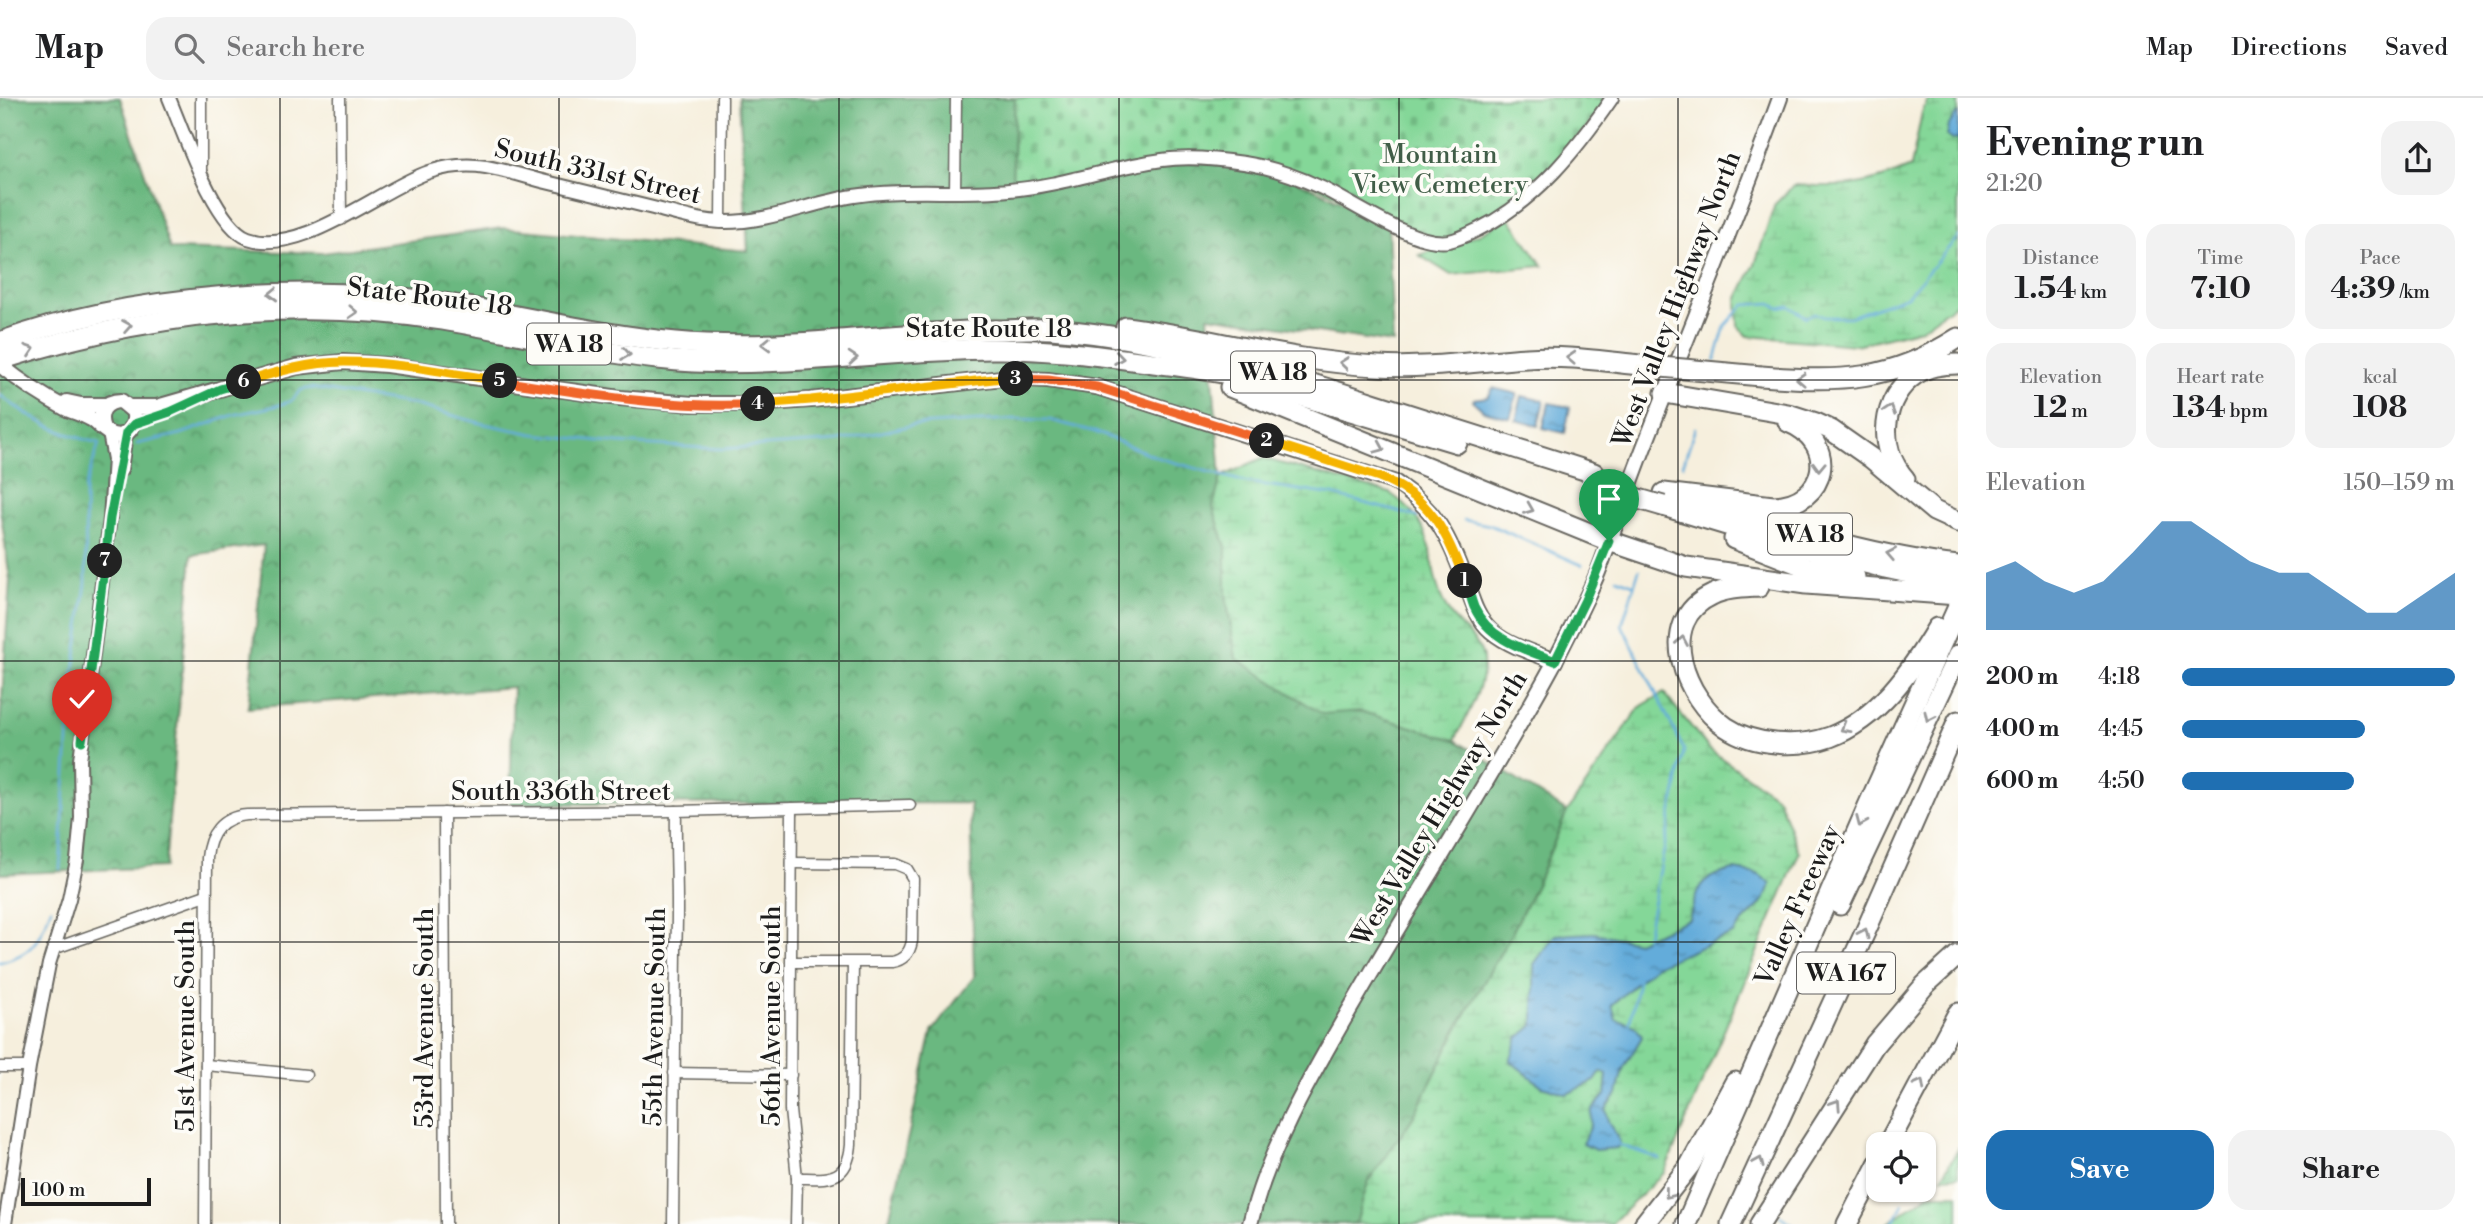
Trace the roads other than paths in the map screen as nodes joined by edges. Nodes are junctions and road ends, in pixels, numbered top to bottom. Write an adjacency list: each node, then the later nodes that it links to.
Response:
1 (169, 98): 8 (street, South 331st Street)
2 (201, 98): 8 (street)
3 (340, 98): 10 (street)
4 (723, 98): 11 (street)
5 (956, 98): 9 (street)
6 (1612, 98): 9 (street, South 331st Street)
7 (1780, 98): 21 (main road, West Valley Highway North)
8 (201, 171): 10 (street, South 331st Street)
9 (953, 193): 11 (street, South 331st Street)
10 (341, 220): 11 (street, South 331st Street)
11 (722, 223)
12 (941, 331): 13 (highway, State Route 18 / WA 18, one-way to 13); 14 (highway, one-way to 12, bridge); 27 (highway, State Route 18 / WA 18)
13 (57, 333): 15 (highway, State Route 18 / WA 18); 16 (highway, State Route 18 / WA 18, one-way to 13); 17 (highway, State Route 18 / WA 18, one-way to 17)
14 (1958, 338)
15 (0, 342)
16 (0, 362): 19 (main road)
17 (1156, 363): 27 (highway, State Route 18 / WA 18); 33 (highway, one-way to 33)
18 (1958, 363): 29 (highway, one-way to 18)
19 (15, 377): 22 (main road); 26 (main road)
20 (220, 389): 24 (main road); 25 (main road); 42 (main road)
21 (1665, 393): 23 (highway); 33 (main road, West Valley Highway North)
22 (106, 405): 24 (main road); 26 (main road)
23 (1733, 406): 28 (highway, one-way to 28); 29 (highway)
24 (131, 407): 25 (main road)
25 (130, 429): 26 (main road); 31 (street)
26 (106, 430): 31 (street)
27 (1592, 479): 28 (highway, State Route 18 / WA 18, bridge)
28 (1664, 500): 30 (highway, State Route 18 / WA 18); 34 (highway, State Route 18 / WA 18, one-way to 28)
29 (1934, 511): 32 (highway)
30 (1684, 513): 35 (highway, State Route 18 / WA 18); 37 (highway)
31 (110, 518): 52 (street)
32 (1958, 522)
33 (1609, 541): 36 (highway); 42 (main road, West Valley Highway North)
34 (1958, 566)
35 (1958, 583)
36 (1806, 584): 37 (highway); 40 (highway, one-way to 36)
37 (1919, 590): 38 (highway)
38 (1958, 595): 40 (highway)
39 (1958, 607): 40 (highway, Valley Freeway / WA 167)
40 (1944, 625): 51 (highway, Valley Freeway / WA 167, one-way to 51)
41 (1958, 655): 64 (highway, one-way to 64)
42 (1555, 661): 72 (main road, West Valley Highway North)
43 (1958, 720): 75 (highway, WA 167, one-way to 43)
44 (911, 805): 45 (street, South 336th Street)
45 (792, 808): 46 (street, South 336th Street); 49 (street, 56th Avenue South)
46 (677, 811): 47 (street, South 336th Street); 60 (street, 55th Avenue South)
47 (444, 813): 48 (street, South 336th Street); 69 (street, 53rd Avenue South)
48 (215, 829): 50 (street, 51st Avenue South)
49 (792, 863): 54 (street, 56th Avenue South); 55 (street)
50 (206, 895): 52 (street); 57 (street, 51st Avenue South)
51 (1830, 898): 64 (highway, Valley Freeway / WA 167); 73 (highway, one-way to 73)
52 (53, 949): 59 (street)
53 (1958, 955): 76 (highway, one-way to 53)
54 (792, 962): 55 (street); 62 (street, 56th Avenue South)
55 (853, 963): 65 (street)
56 (1958, 1013): 63 (highway, one-way to 56)
57 (205, 1065): 61 (street); 68 (street, 51st Avenue South)
58 (0, 1067): 59 (street)
59 (29, 1067): 67 (street)
60 (674, 1073): 62 (street); 70 (street, 55th Avenue South)
61 (306, 1075)
62 (790, 1075): 65 (street, 56th Avenue South)
63 (1894, 1132)
64 (1707, 1176): 74 (highway, Valley Freeway / WA 167)
65 (797, 1178): 71 (street, 56th Avenue South)
66 (1866, 1187): 77 (highway)
67 (5, 1224)
68 (205, 1224)
69 (446, 1224)
70 (673, 1224)
71 (796, 1224)
72 (1250, 1224)
73 (1644, 1224)
74 (1686, 1224)
75 (1731, 1224)
76 (1760, 1224)
77 (1847, 1224)

